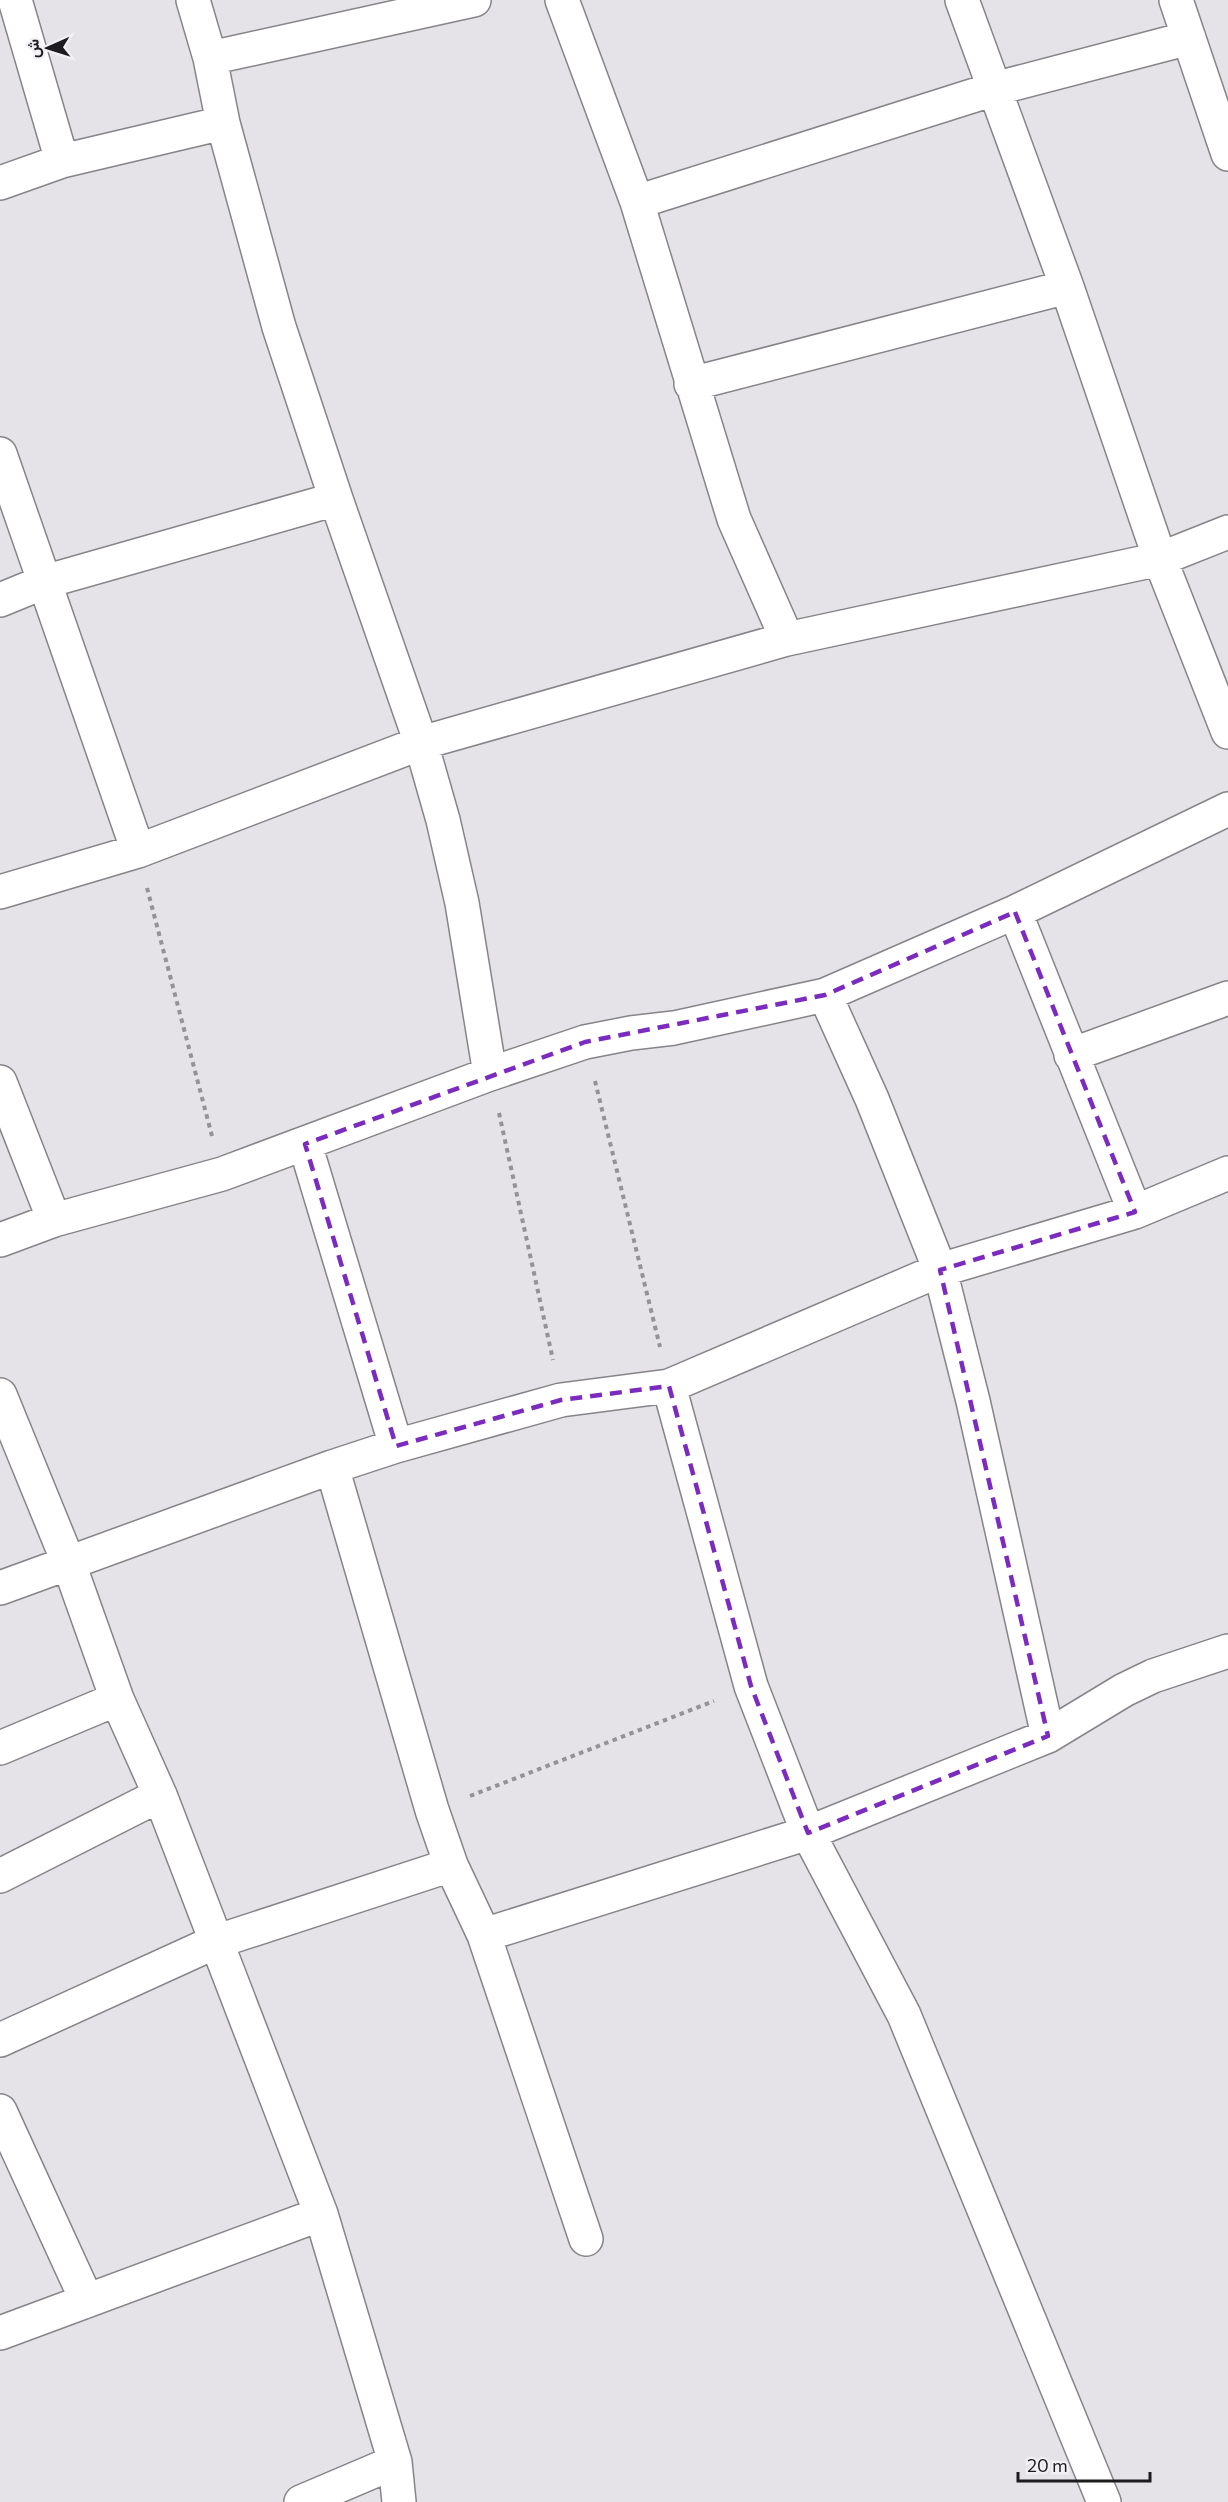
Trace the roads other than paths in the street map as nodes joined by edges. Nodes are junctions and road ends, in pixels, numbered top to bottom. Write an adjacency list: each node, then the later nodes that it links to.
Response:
1 (15, 0): 12 (street)
2 (193, 0): 8 (street)
3 (474, 0): 8 (street)
4 (562, 0): 14 (street)
5 (962, 0): 9 (street)
6 (1176, 0): 7 (street)
7 (1189, 38): 9 (street); 11 (street)
8 (210, 58): 10 (street)
9 (994, 89): 14 (street); 15 (street)
10 (223, 123): 12 (street); 18 (street)
11 (1228, 154)
12 (62, 162): 13 (street)
13 (0, 183)
14 (637, 202): 16 (street)
15 (1067, 287): 16 (street); 20 (street)
16 (691, 384): 23 (street)
17 (0, 454): 21 (street)
18 (336, 499): 21 (street); 25 (street)
19 (1228, 532): 20 (street)
20 (1160, 559): 23 (street); 24 (street)
21 (44, 582): 22 (street); 27 (street)
22 (0, 600)
23 (788, 639): 25 (street)
24 (1228, 732)
25 (421, 743): 27 (street); 33 (street)
26 (1228, 809): 29 (street)
27 (138, 851): 28 (street)
28 (0, 892)
29 (1015, 912): 30 (street); 32 (street)
30 (825, 995): 33 (street); 40 (street)
31 (1228, 998): 32 (street)
32 (1071, 1055): 37 (street)
33 (490, 1074): 35 (street)
34 (0, 1082): 38 (street)
35 (305, 1144): 38 (street); 43 (street)
36 (1228, 1173): 37 (street)
37 (1135, 1212): 40 (street)
38 (54, 1220): 39 (street)
39 (0, 1240)
40 (940, 1270): 41 (street); 49 (street)
41 (669, 1386): 43 (street); 52 (street)
42 (0, 1395): 45 (street)
43 (396, 1446): 44 (street)
44 (332, 1467): 45 (street); 53 (street)
45 (69, 1564): 46 (street); 48 (street)
46 (0, 1588)
47 (1228, 1651): 49 (street)
48 (117, 1699): 50 (street); 51 (street)
49 (1048, 1736): 52 (street)
50 (0, 1748)
51 (160, 1795): 54 (street); 56 (street)
52 (808, 1833): 55 (street); 66 (street)
53 (451, 1865): 55 (street); 56 (street)
54 (0, 1876)
55 (484, 1935): 60 (street)
56 (215, 1942): 57 (street); 59 (street)
57 (0, 2040)
58 (0, 2111): 61 (street)
59 (321, 2214): 61 (street); 63 (street)
60 (586, 2239)
61 (87, 2301): 62 (street)
62 (0, 2333)
63 (395, 2462): 64 (street); 65 (street)
64 (301, 2502)
65 (399, 2502)
66 (1104, 2502)

